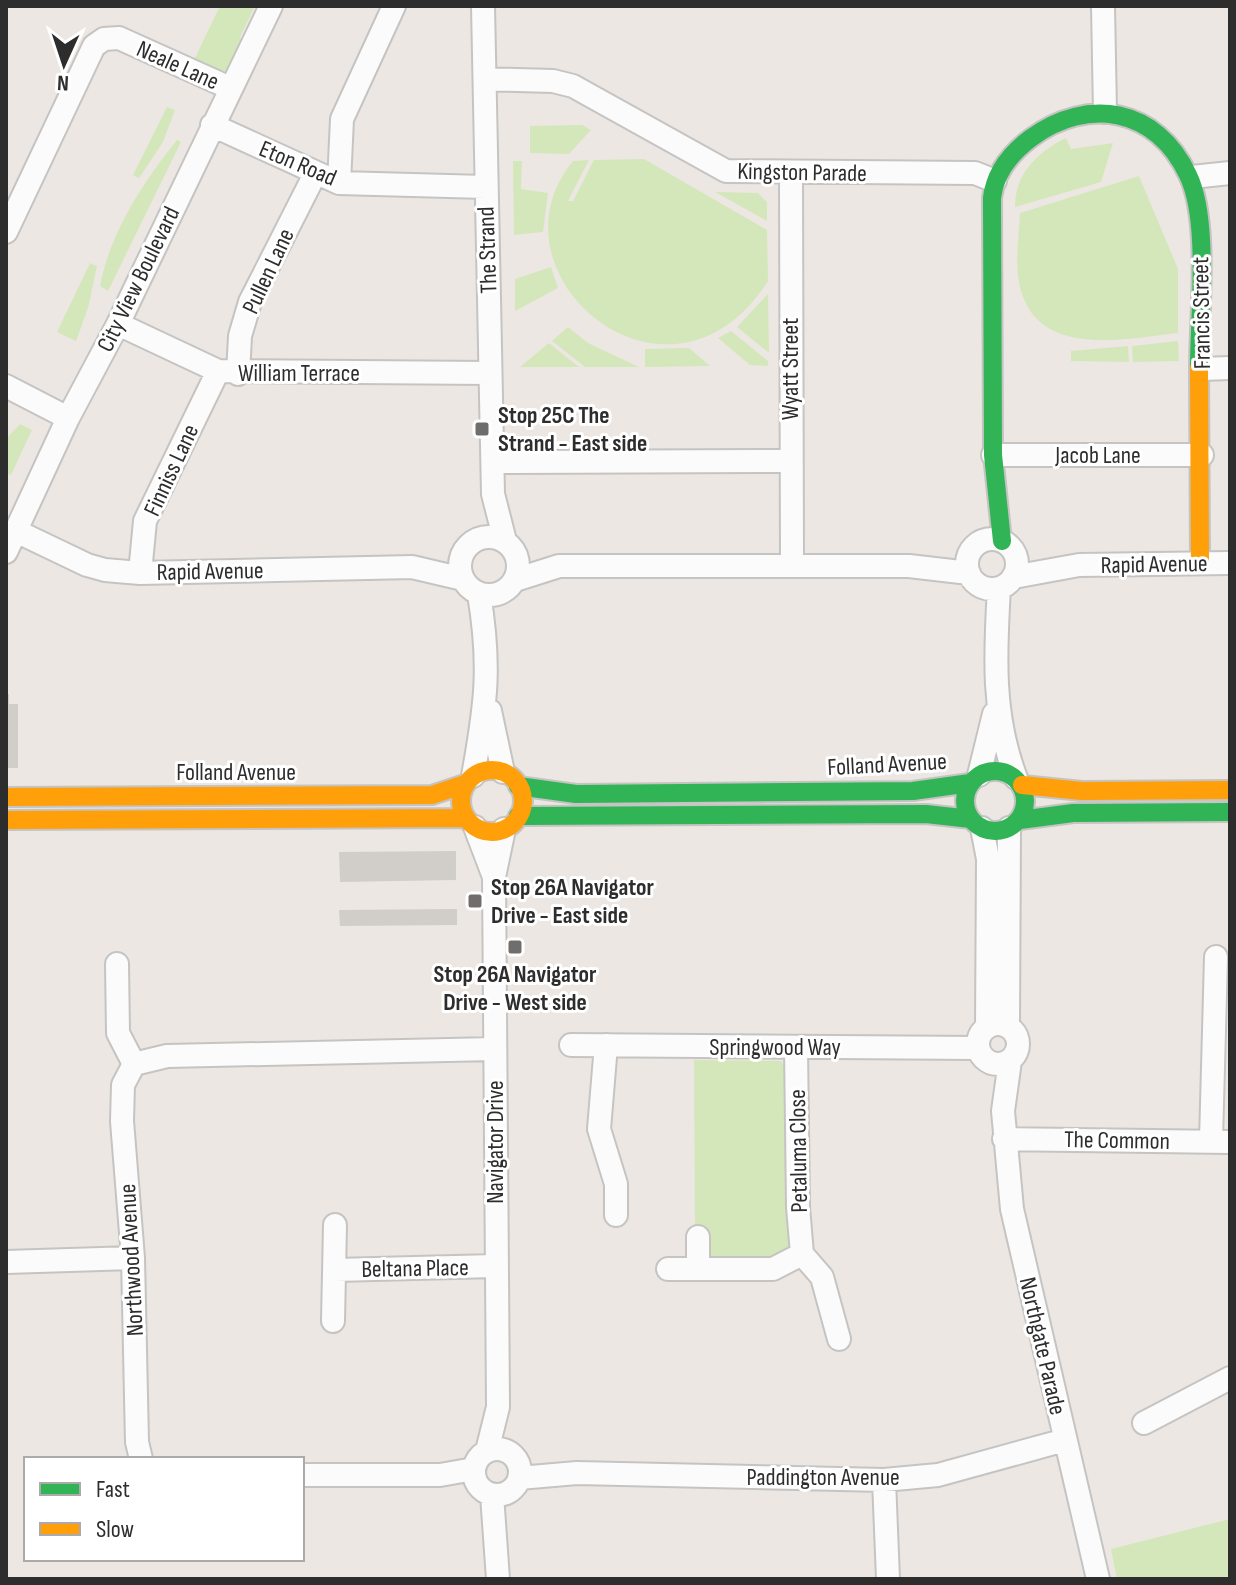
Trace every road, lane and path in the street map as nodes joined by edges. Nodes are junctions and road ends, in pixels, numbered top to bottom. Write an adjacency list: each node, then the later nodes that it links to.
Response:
1 (271, 6): 6 (street, City View Boulevard)
2 (394, 6): 14 (street)
3 (483, 6): 5 (street, The Strand)
4 (1103, 6): 7 (street)
5 (485, 79): 9 (street, Kingston Parade); 15 (street, The Strand)
6 (230, 88): 8 (street, City View Boulevard); 16 (street, Neale Lane)
7 (1105, 112): 12 (street, Francis Street); 13 (street)
8 (212, 125): 11 (street, Eton Road); 17 (street, City View Boulevard)
9 (791, 173): 13 (street, Kingston Parade); 26 (street, Wyatt Street)
10 (1230, 173): 12 (street)
11 (315, 174): 14 (street, Eton Road); 20 (street, Pullen Lane)
12 (1192, 177): 19 (street, Francis Street)
13 (995, 181): 24 (street)
14 (339, 183): 15 (street, Eton Road)
15 (485, 187): 21 (street, The Strand)
16 (6, 232)
17 (118, 324): 20 (street, William Terrace); 23 (street, City View Boulevard)
18 (1230, 368): 19 (street)
19 (1202, 369): 25 (street, Francis Street)
20 (228, 373): 21 (street, William Terrace); 40 (street, Finniss Lane)
21 (490, 373): 27 (street, The Strand)
22 (6, 386): 23 (street)
23 (68, 418): 30 (street, City View Boulevard)
24 (993, 455): 25 (street, Jacob Lane); 29 (street)
25 (1202, 455): 34 (street, Francis Street)
26 (789, 461): 27 (street); 37 (street, Wyatt Street)
27 (493, 462): 28 (street, The Strand)
28 (493, 494): 31 (street, The Strand); 32 (street, The Strand)
29 (995, 498): 36 (street)
30 (16, 531): 33 (street, City View Boulevard); 40 (street, Rapid Avenue)
31 (473, 543): 32 (street); 39 (street, Rapid Avenue); 41 (street)
32 (510, 546): 38 (street, Rapid Avenue); 42 (street)
33 (6, 552)
34 (1200, 563): 35 (street, Rapid Avenue); 36 (street, Rapid Avenue)
35 (1230, 563)
36 (991, 564): 37 (street, Rapid Avenue); 45 (street)
37 (792, 565): 38 (street, Rapid Avenue)
38 (559, 566): 42 (street, Rapid Avenue)
39 (412, 567): 40 (street, Rapid Avenue); 41 (street, Rapid Avenue)
40 (140, 573)
41 (471, 586): 42 (street); 43 (street)
42 (511, 586): 43 (street)
43 (488, 646): 44 (street)
44 (487, 698): 46 (street); 48 (street)
45 (996, 701): 47 (street); 49 (street)
46 (510, 779): 47 (street, Folland Avenue); 48 (street); 55 (street)
47 (975, 779): 49 (street); 56 (street)
48 (469, 780): 51 (street, Folland Avenue); 54 (street)
49 (1019, 782): 50 (street); 57 (street)
50 (1230, 790)
51 (6, 797)
52 (1230, 812): 57 (street)
53 (6, 820): 54 (street, Folland Avenue)
54 (470, 823): 55 (street); 58 (street, Navigator Drive)
55 (511, 823): 56 (street, Folland Avenue); 58 (street, Navigator Drive)
56 (976, 824): 57 (street); 61 (street)
57 (1015, 824): 61 (street)
58 (494, 877): 65 (street, Navigator Drive)
59 (1216, 957): 69 (street)
60 (117, 964): 67 (street)
61 (998, 1027): 66 (street); 66 (street)
62 (571, 1045): 63 (street, Springwood Way)
63 (606, 1045): 64 (street, Springwood Way); 70 (street)
64 (796, 1047): 66 (street, Springwood Way); 73 (street, Petaluma Close)
65 (494, 1049): 67 (street); 76 (street, Navigator Drive)
66 (992, 1057): 68 (street, Northgate Parade)
67 (134, 1064): 74 (street, Northwood Avenue)
68 (1004, 1139): 69 (street, The Common); 84 (street, Northgate Parade)
69 (1220, 1142)
70 (616, 1215)
71 (335, 1225): 79 (street, Beltana Place)
72 (698, 1237): 78 (street)
73 (802, 1254): 78 (street); 81 (street)
74 (133, 1258): 75 (street); 85 (street, Northwood Avenue)
75 (6, 1262)
76 (495, 1266): 79 (street, Beltana Place); 86 (street, Navigator Drive)
77 (668, 1269): 78 (street)
78 (698, 1269)
79 (335, 1270): 80 (street, Beltana Place)
80 (333, 1321)
81 (839, 1339)
82 (1230, 1378): 83 (street)
83 (1144, 1423)
84 (1065, 1440): 88 (street, Paddington Avenue); 91 (street, Northgate Parade)
85 (141, 1457)
86 (499, 1473): 87 (street, Paddington Avenue); 88 (street, Paddington Avenue); 89 (street)
87 (304, 1475)
88 (884, 1480): 90 (street)
89 (498, 1579)
90 (888, 1579)
91 (1098, 1579)

